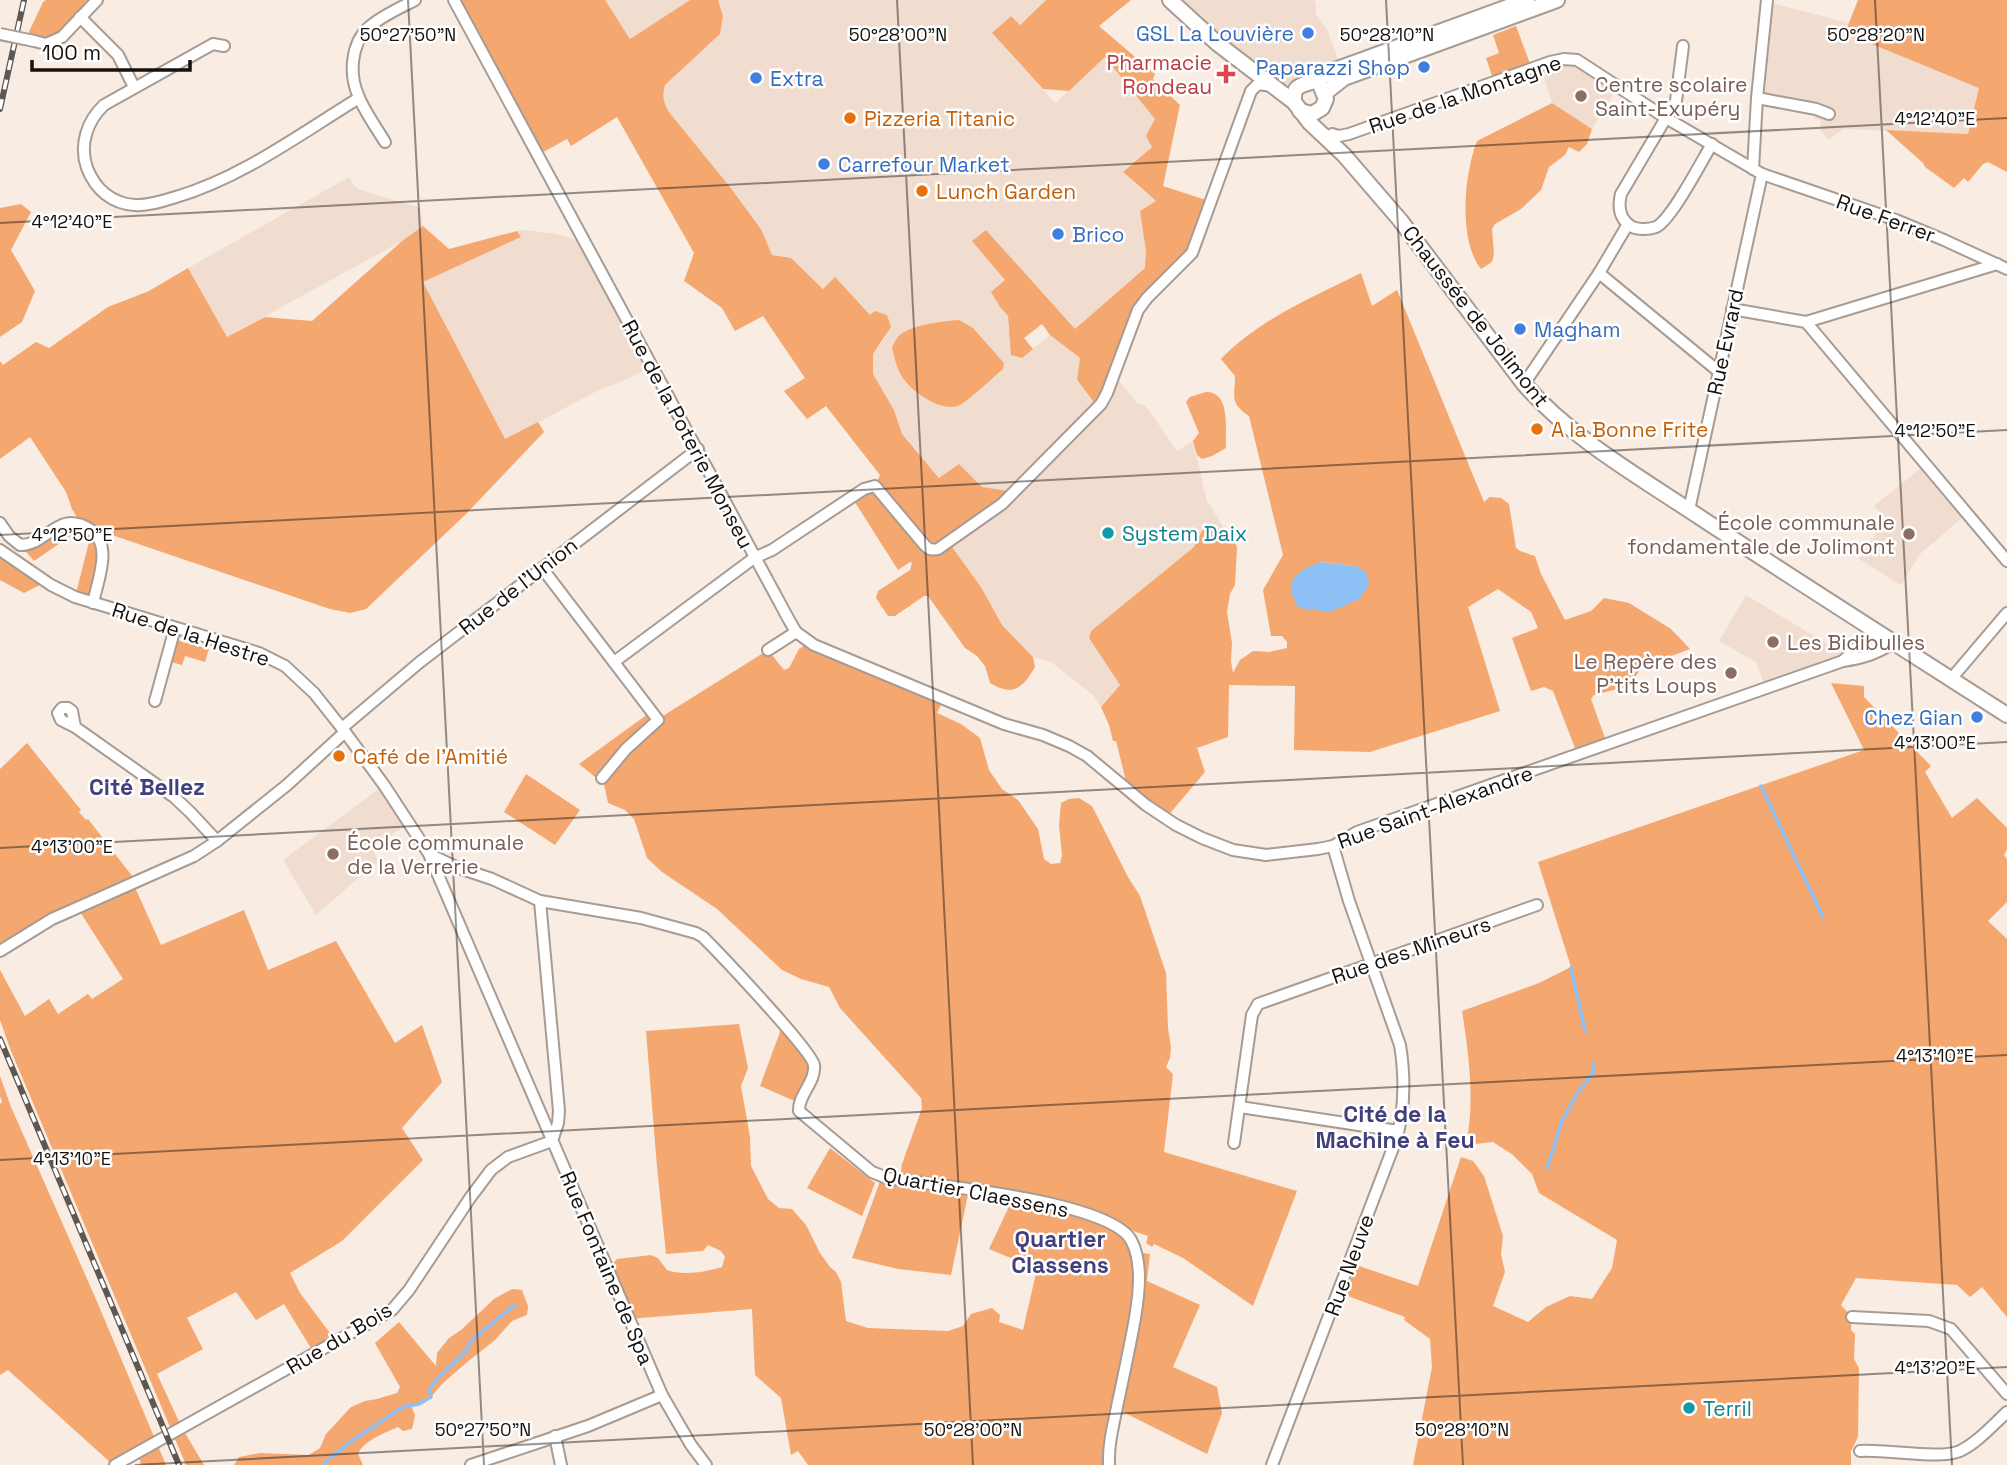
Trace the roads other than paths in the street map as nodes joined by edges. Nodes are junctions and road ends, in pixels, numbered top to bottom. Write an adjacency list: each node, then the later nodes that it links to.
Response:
1 (97, 0): 8 (street)
2 (415, 0): 19 (street)
3 (454, 0): 37 (street, Rue de la Poterie Monseu)
4 (1170, 0): 10 (main road, Chaussée de Jolimont)
5 (1527, 0): 14 (main road)
6 (1557, 0): 18 (main road)
7 (1767, 0): 20 (street, Rue Evrard)
8 (80, 18): 9 (street, bridge); 16 (street)
9 (0, 34)
10 (1210, 37): 13 (main road, Chaussée de Jolimont); 17 (street)
11 (224, 46): 16 (street)
12 (1683, 46): 24 (street)
13 (1256, 73): 14 (main road); 15 (main road, Chaussée de Jolimont)
14 (1306, 83): 18 (main road); 21 (main road)
15 (1273, 86): 17 (street); 21 (main road, Chaussée de Jolimont)
16 (134, 87): 19 (street)
17 (1251, 91): 41 (street)
18 (1325, 93): 22 (main road)
19 (359, 98): 26 (street)
20 (1757, 98): 23 (street); 29 (street, Rue Evrard)
21 (1297, 107): 22 (main road); 28 (main road, Chaussée de Jolimont)
22 (1320, 110): 25 (main road, Chaussée de Jolimont)
23 (1829, 114)
24 (1666, 118): 25 (street, Rue de la Montagne); 27 (street, Rue de la Montagne); 30 (street)
25 (1332, 134): 28 (main road, Chaussée de Jolimont)
26 (385, 142)
27 (1712, 144): 29 (street, Rue Ferrer); 30 (street)
28 (1344, 155): 36 (main road, Chaussée de Jolimont)
29 (1758, 171): 31 (street, Rue Ferrer); 33 (street, Rue Evrard)
30 (1628, 224): 32 (street)
31 (2002, 267): 34 (street)
32 (1599, 273): 35 (street); 36 (street)
33 (1732, 309): 34 (street); 35 (street, Rue Evrard)
34 (1807, 322): 42 (street)
35 (1718, 371): 38 (street, Rue Evrard)
36 (1524, 384): 38 (main road, Chaussée de Jolimont)
37 (698, 449): 41 (street, Rue de la Poterie Monseu); 43 (street, Rue de l'Union)
38 (1689, 510): 47 (main road, Chaussée de Jolimont)
39 (0, 523): 44 (street)
40 (0, 550): 44 (street, Rue de la Hestre)
41 (754, 558): 48 (street, Rue de la Poterie Monseu); 52 (street)
42 (2007, 561)
43 (542, 568): 52 (street); 57 (street, Rue de l'Union)
44 (93, 603): 46 (street, Rue de la Hestre)
45 (2007, 613): 53 (street)
46 (175, 628): 54 (street); 57 (street, Rue de la Hestre)
47 (1874, 630): 49 (main road, Chaussée de Jolimont); 51 (street, Rue Saint-Alexandre)
48 (796, 632): 50 (street); 58 (street, Rue de la Poterie Monseu)
49 (1893, 643): 51 (street, Rue Saint-Alexandre); 53 (main road, Chaussée de Jolimont)
50 (768, 650)
51 (1843, 661): 61 (street, Rue Saint-Alexandre)
52 (614, 662): 59 (street)
53 (1951, 679): 55 (main road, Chaussée de Jolimont)
54 (155, 701)
55 (2007, 715)
56 (75, 727): 60 (street)
57 (343, 730): 60 (street, Rue de l'Union); 62 (street, Rue de la Hestre)
58 (1042, 735): 61 (street, Rue Saint-Alexandre)
59 (602, 778)
60 (218, 841): 65 (street, Rue de l'Union)
61 (1332, 845): 66 (street, Rue Neuve)
62 (429, 854): 63 (street); 67 (street, Rue de la Hestre)
63 (540, 901): 70 (street); 85 (street, Quartier Claessens)
64 (1537, 905): 66 (street, Rue des Mineurs)
65 (0, 951)
66 (1371, 964): 68 (street, Rue des Mineurs); 69 (street, Rue Neuve)
67 (527, 1080): 70 (street, Rue Fontaine de Spa)
68 (1240, 1107): 69 (street); 71 (street, Rue des Mineurs)
69 (1398, 1131): 77 (street, Rue Neuve)
70 (552, 1141): 74 (street, Rue Fontaine de Spa); 80 (street, Rue du Bois)
71 (1234, 1143)
72 (1852, 1317): 73 (street)
73 (2007, 1394)
74 (662, 1395): 76 (street); 78 (street, Rue Fontaine de Spa)
75 (2007, 1412): 79 (street)
76 (555, 1436): 81 (street); 82 (street)
77 (1284, 1438): 86 (street, Rue Neuve); 87 (street, Rue Neuve)
78 (691, 1445): 83 (street); 84 (street)
79 (1860, 1451)
80 (114, 1465)
81 (471, 1465)
82 (561, 1465)
83 (695, 1465)
84 (706, 1465)
85 (1109, 1465)
86 (1272, 1465)
87 (1279, 1465)

